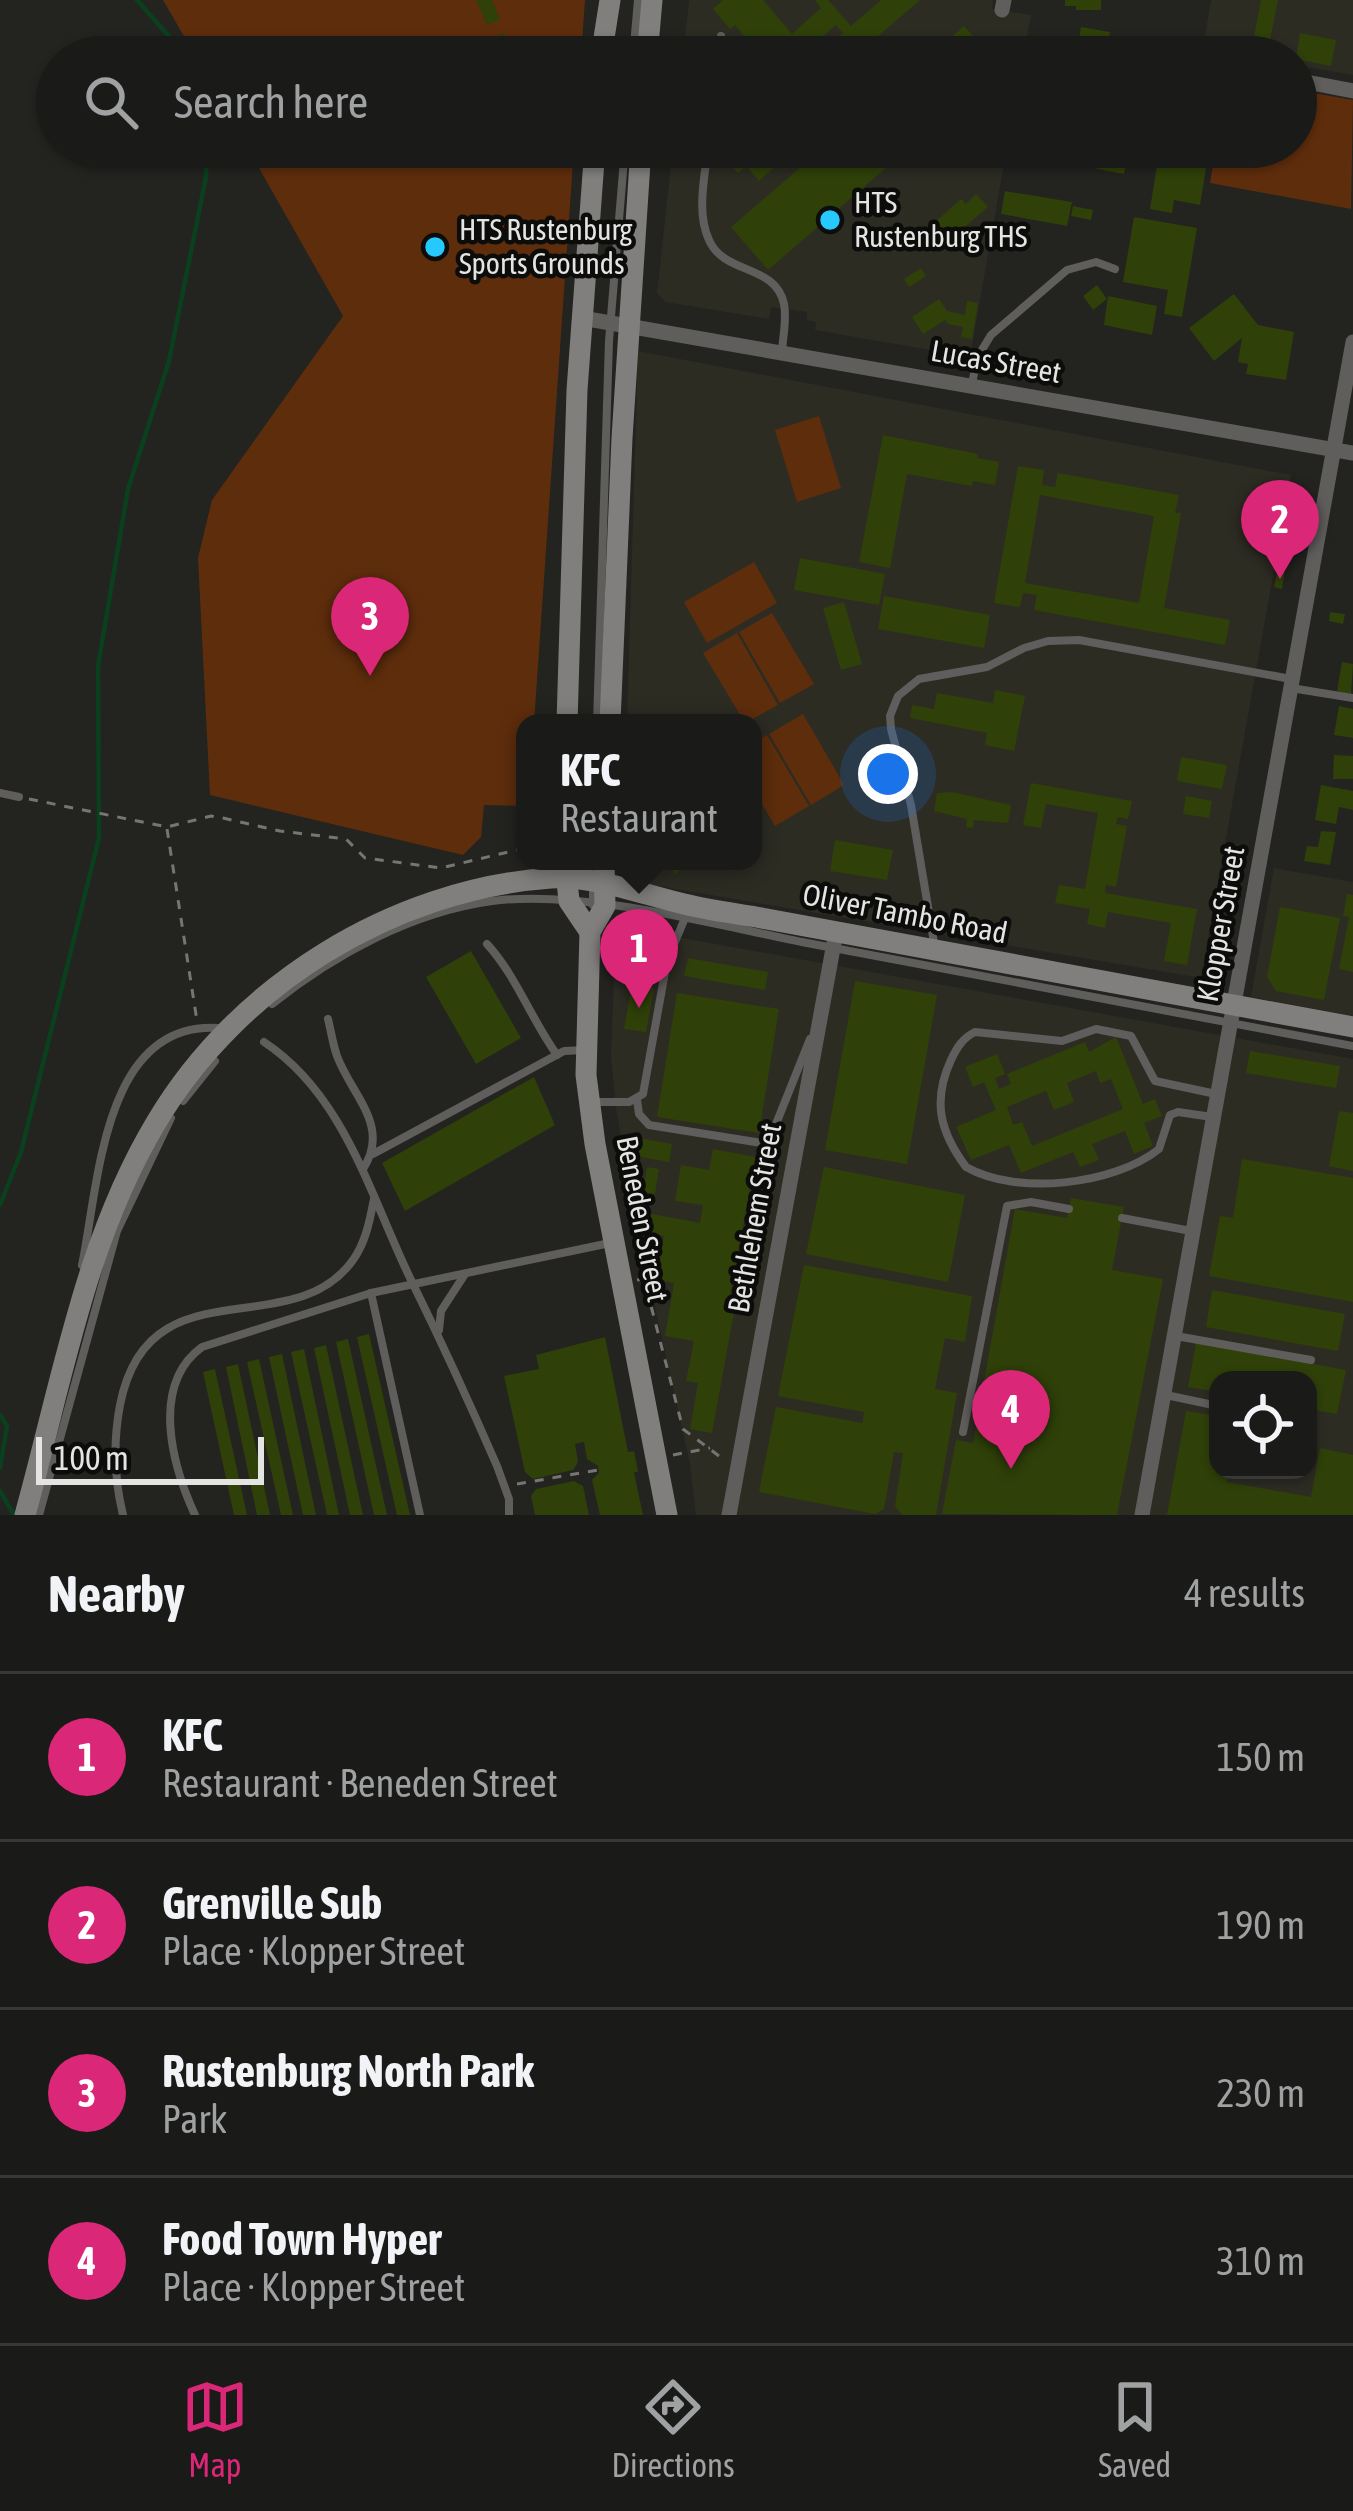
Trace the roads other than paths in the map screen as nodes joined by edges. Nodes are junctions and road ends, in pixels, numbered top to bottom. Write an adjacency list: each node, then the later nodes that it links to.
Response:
1 (610, 0): 4 (main road)
2 (638, 0): 5 (lane)
3 (652, 0): 6 (main road)
4 (604, 36)
5 (634, 36)
6 (648, 36)
7 (1317, 84): 8 (street)
8 (1353, 91)
9 (593, 168): 14 (main road)
10 (625, 168): 15 (lane)
11 (639, 168): 15 (main road)
12 (706, 168): 17 (lane)
13 (1115, 269): 18 (lane)
14 (582, 318): 15 (street, Lucas Street); 23 (main road)
15 (620, 324): 17 (street, Lucas Street); 24 (lane); 25 (main road)
16 (1353, 342): 19 (street, Klopper Street)
17 (782, 351): 18 (street, Lucas Street)
18 (972, 385): 19 (street, Lucas Street)
19 (1333, 449): 20 (street, Lucas Street); 21 (street, Klopper Street)
20 (1353, 453)
21 (1292, 684): 22 (lane); 37 (lane); 39 (street, Klopper Street)
22 (1353, 698)
23 (567, 714)
24 (598, 714)
25 (610, 714)
26 (0, 793): 27 (lane)
27 (19, 797)
28 (562, 870): 66 (main road, Oliver Tambo Road)
29 (566, 870): 32 (main road)
30 (568, 870): 31 (main road, Oliver Tambo Road)
31 (599, 883): 32 (lane); 33 (main road, Oliver Tambo Road); 34 (main road, Beneden Street)
32 (569, 901): 34 (main road); 68 (lane)
33 (688, 912): 35 (main road, Oliver Tambo Road); 48 (lane)
34 (590, 932): 45 (main road, Beneden Street)
35 (835, 940): 37 (main road, Oliver Tambo Road); 38 (street, Bethlehem Street); 39 (lane)
36 (487, 944): 46 (lane)
37 (936, 951): 39 (main road, Oliver Tambo Road)
38 (821, 1010): 48 (lane); 76 (street, Bethlehem Street)
39 (1232, 1015): 41 (main road, Oliver Tambo Road); 44 (lane); 47 (street, Klopper Street)
40 (328, 1019): 51 (lane)
41 (1353, 1027)
42 (219, 1028): 66 (lane)
43 (264, 1042): 52 (lane)
44 (1353, 1046)
45 (586, 1050): 46 (lane); 49 (main road, Beneden Street)
46 (557, 1055): 51 (lane)
47 (1217, 1094): 50 (street, Klopper Street); 50 (lane)
48 (637, 1100): 49 (lane)
49 (589, 1102): 57 (main road, Beneden Street)
50 (1214, 1117): 56 (street, Klopper Street)
51 (373, 1154): 52 (lane)
52 (362, 1169): 53 (lane)
53 (374, 1197): 59 (lane); 71 (lane)
54 (1069, 1209): 67 (lane)
55 (1122, 1218): 56 (lane)
56 (1196, 1232): 62 (street, Klopper Street)
57 (614, 1242): 58 (lane); 75 (main road, Beneden Street)
58 (465, 1272): 59 (lane); 61 (lane)
59 (413, 1283): 60 (lane); 61 (lane)
60 (371, 1293): 72 (lane); 73 (lane)
61 (439, 1332): 74 (lane)
62 (1176, 1336): 63 (lane); 64 (street, Klopper Street)
63 (1311, 1360)
64 (1165, 1395): 65 (lane); 77 (street, Klopper Street)
65 (1209, 1404)
66 (52, 1413): 68 (main road, Oliver Tambo Road)
67 (963, 1432)
68 (42, 1478): 69 (main road, Oliver Tambo Road); 70 (lane)
69 (25, 1515)
70 (39, 1515)
71 (123, 1515)
72 (196, 1515)
73 (420, 1515)
74 (508, 1515)
75 (667, 1515)
76 (729, 1515)
77 (1142, 1515)

